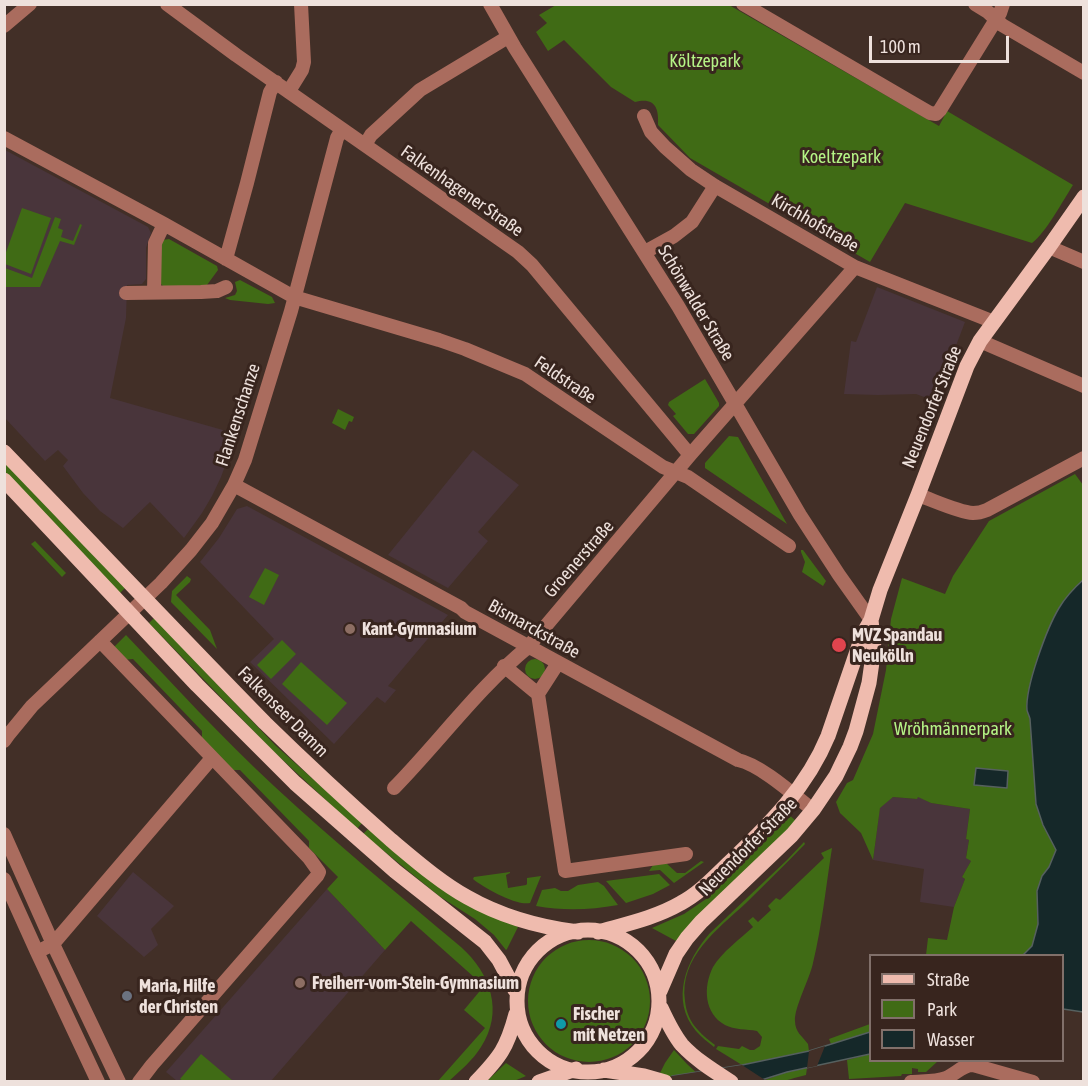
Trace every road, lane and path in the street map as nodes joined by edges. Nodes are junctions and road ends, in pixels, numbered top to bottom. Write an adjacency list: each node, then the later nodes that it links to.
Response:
1 (30, 4): 9 (street)
2 (167, 4): 12 (street, Falkenhagener Straße)
3 (301, 4): 13 (street)
4 (490, 4): 10 (street, Schönwalder Straße)
5 (743, 4): 8 (street)
6 (975, 4): 8 (street)
7 (1003, 4): 8 (street)
8 (996, 19): 11 (street)
9 (4, 26)
10 (508, 37): 17 (street); 22 (street, Schönwalder Straße)
11 (1083, 73)
12 (276, 82): 13 (street, Falkenhagener Straße); 23 (street)
13 (288, 90): 15 (street, Falkenhagener Straße)
14 (644, 116): 18 (street, Kirchhofstraße)
15 (342, 129): 17 (street, Falkenhagener Straße); 29 (street, Flankenschanze)
16 (4, 138): 20 (street, Feldstraße)
17 (365, 145): 35 (street, Falkenhagener Straße)
18 (715, 186): 22 (street); 25 (street, Kirchhofstraße)
19 (1083, 197): 21 (main road, Neuendorfer Straße)
20 (164, 224): 23 (street, Feldstraße); 27 (street)
21 (1049, 247): 24 (street); 30 (main road, Neuendorfer Straße)
22 (645, 252): 33 (street, Schönwalder Straße)
23 (226, 259): 29 (street, Feldstraße)
24 (1083, 262)
25 (855, 267): 30 (street, Kirchhofstraße); 33 (street, Groenerstraße)
26 (226, 287): 27 (street)
27 (154, 292): 28 (street)
28 (126, 293)
29 (294, 297): 37 (street, Feldstraße); 39 (street, Flankenschanze)
30 (994, 322): 31 (main road, Neuendorfer Straße)
31 (980, 341): 32 (street); 40 (main road, Neuendorfer Straße)
32 (1083, 386)
33 (736, 404): 35 (street, Groenerstraße); 44 (street, Schönwalder Straße)
34 (4, 452): 42 (main road, Falkenseer Damm)
35 (690, 455): 37 (street, Groenerstraße)
36 (1083, 458): 40 (street)
37 (676, 472): 41 (street, Feldstraße); 46 (street, Groenerstraße)
38 (4, 480): 43 (main road)
39 (234, 485): 42 (street, Flankenschanze); 46 (street, Bismarckstraße)
40 (918, 495): 44 (main road, Neuendorfer Straße)
41 (789, 546)
42 (145, 598): 43 (street, Flankenschanze); 60 (main road, Falkenseer Damm)
43 (129, 613): 45 (street, Flankenschanze); 64 (main road)
44 (871, 620): 48 (main road, Neuendorfer Straße); 50 (main road, Neuendorfer Straße)
45 (100, 641): 52 (street, Flankenschanze); 53 (street)
46 (528, 646): 47 (street, Bismarckstraße); 49 (street, Groenerstraße)
47 (558, 663): 51 (street); 55 (street, Bismarckstraße)
48 (853, 663): 50 (main road); 55 (main road, Neuendorfer Straße)
49 (504, 666): 51 (street); 54 (street, Groenerstraße)
50 (872, 668): 56 (main road, Neuendorfer Straße)
51 (538, 694): 58 (street)
52 (4, 741)
53 (212, 758): 62 (street); 74 (street)
54 (394, 789)
55 (794, 795): 56 (street, Bismarckstraße); 61 (main road, Neuendorfer Straße)
56 (813, 810): 65 (main road, Neuendorfer Straße)
57 (4, 834): 62 (street)
58 (686, 854)
59 (4, 879): 63 (street)
60 (579, 932): 61 (main road); 64 (main road)
61 (598, 932): 65 (main road)
62 (53, 944): 63 (street); 73 (street)
63 (37, 952): 72 (street)
64 (515, 990): 67 (main road)
65 (660, 991): 66 (main road)
66 (661, 1008): 69 (main road); 77 (main road)
67 (516, 1014): 68 (main road); 75 (main road)
68 (578, 1069): 69 (main road); 76 (main road)
69 (599, 1069): 71 (main road)
70 (955, 1078): 78 (street); 79 (street)
71 (663, 1081)
72 (98, 1082)
73 (119, 1082)
74 (139, 1082)
75 (476, 1082)
76 (539, 1082)
77 (731, 1082)
78 (911, 1082)
79 (1033, 1082)

